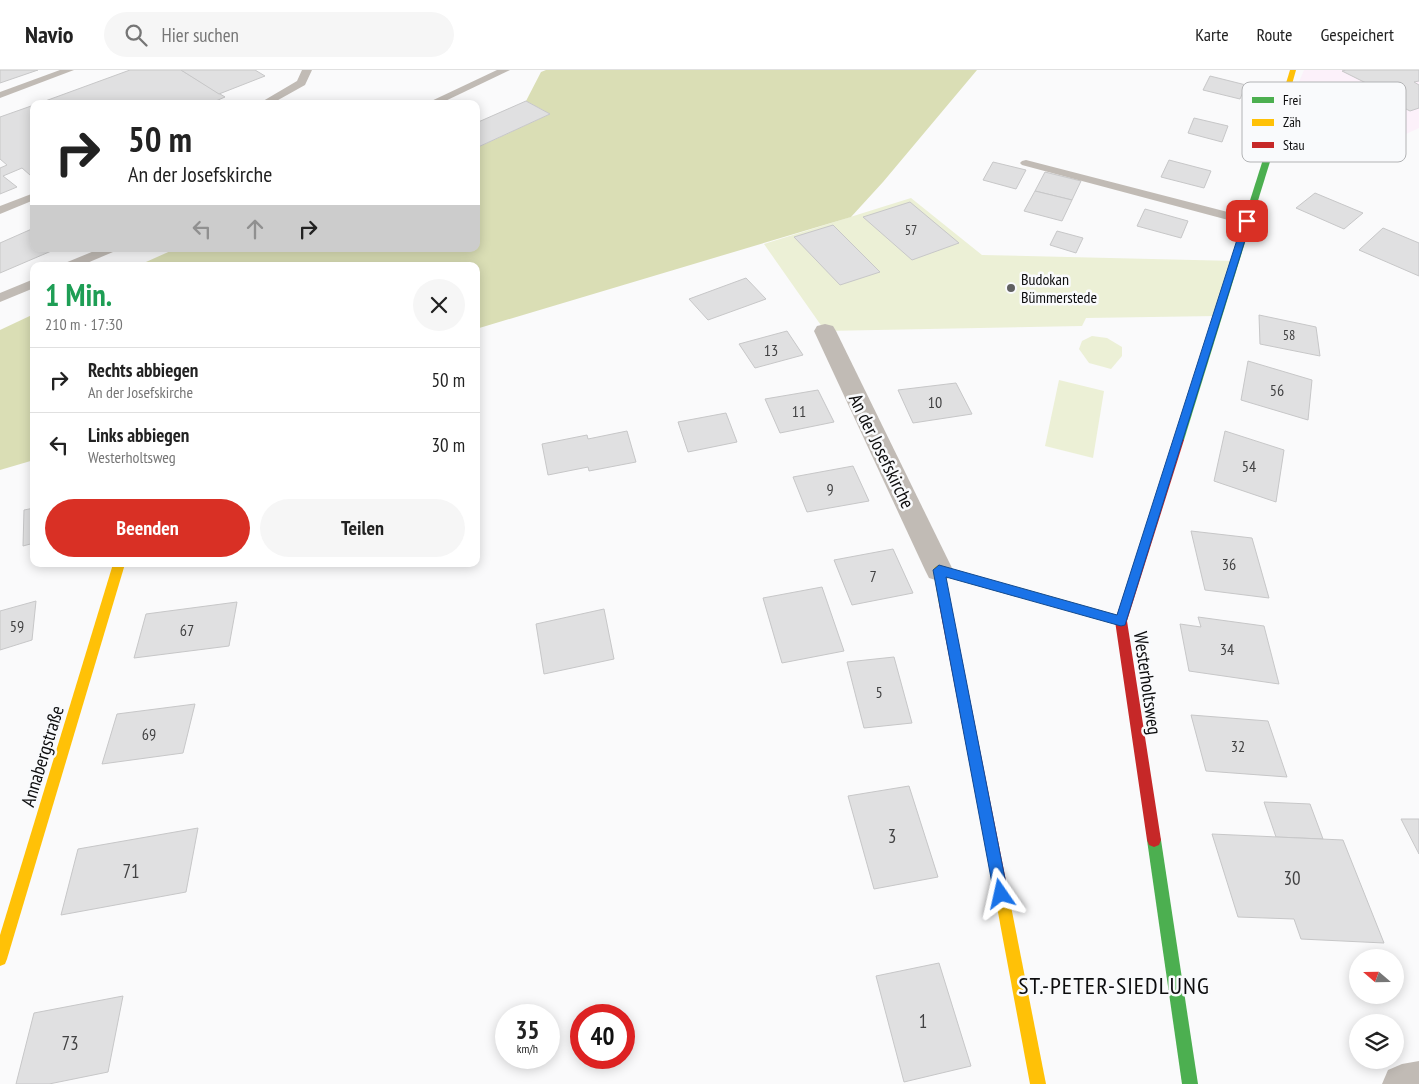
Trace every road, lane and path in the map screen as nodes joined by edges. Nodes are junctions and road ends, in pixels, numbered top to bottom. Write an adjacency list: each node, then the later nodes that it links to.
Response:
1 (69, 70): 6 (lane)
2 (307, 70): 7 (lane)
3 (505, 70): 8 (lane)
4 (1293, 70): 5 (street, Westerholtsweg)
5 (1289, 82)
6 (0, 95)
7 (270, 100)
8 (439, 100)
9 (1265, 162): 13 (street, Westerholtsweg)
10 (1026, 163): 13 (lane)
11 (30, 198): 12 (lane)
12 (0, 210)
13 (1247, 221): 21 (street, Westerholtsweg)
14 (102, 252): 15 (lane)
15 (79, 262)
16 (30, 285): 17 (lane)
17 (0, 298)
18 (825, 332): 20 (street, An der Josefskirche)
19 (117, 567): 22 (street, Annabergstraße)
20 (939, 570): 21 (street); 24 (street, An der Josefskirche)
21 (1121, 621): 25 (street, Westerholtsweg)
22 (0, 959)
23 (1419, 1080): 26 (street)
24 (1038, 1084)
25 (1190, 1084)
26 (1402, 1084)

